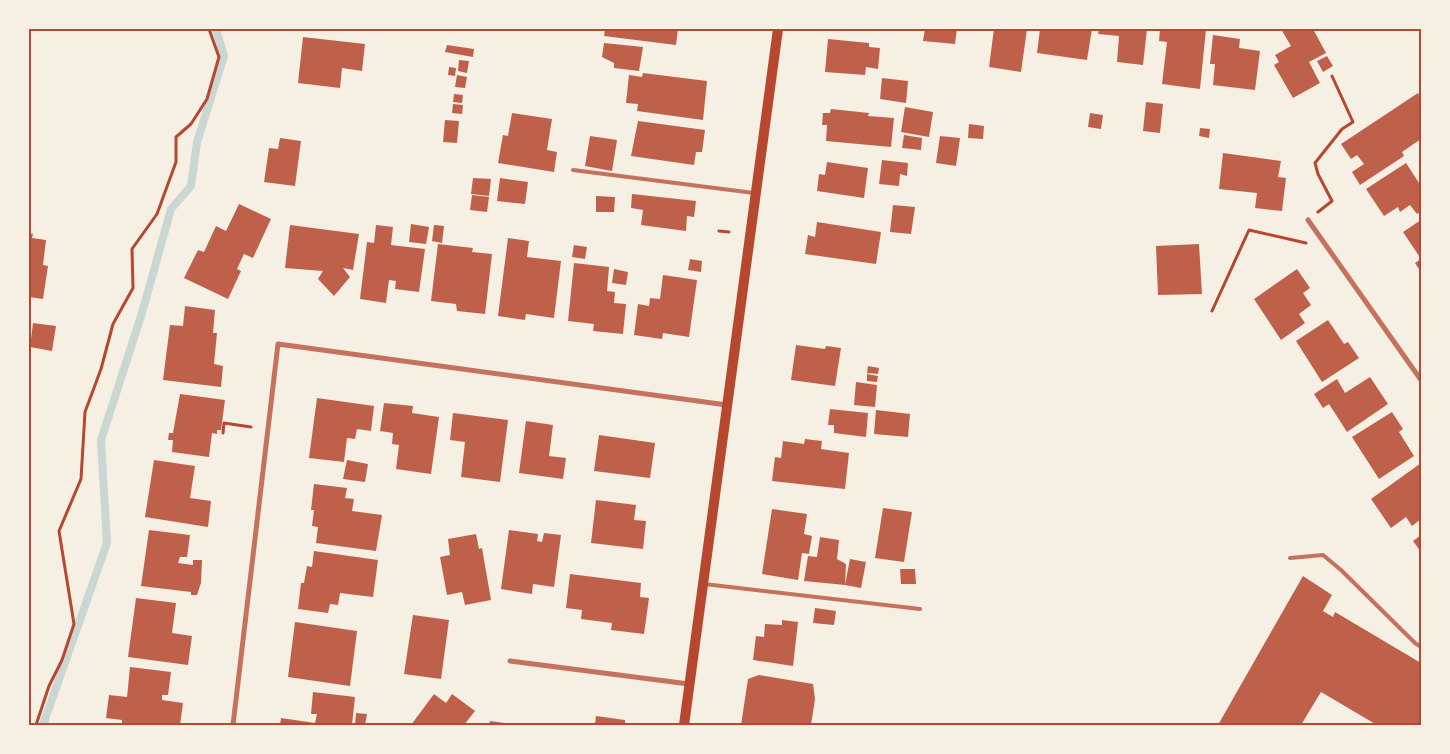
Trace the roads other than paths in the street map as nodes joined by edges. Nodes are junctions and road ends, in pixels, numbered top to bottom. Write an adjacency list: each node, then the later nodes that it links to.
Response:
1 (778, 29): 3 (main road)
2 (573, 170): 3 (lane)
3 (756, 193): 6 (main road)
4 (1308, 220): 5 (street)
5 (1421, 380)
6 (728, 406): 8 (main road); 13 (street)
7 (1290, 558): 10 (lane)
8 (704, 584): 9 (lane); 12 (main road)
9 (920, 609)
10 (1421, 647)
11 (510, 660): 12 (street)
12 (690, 684): 14 (main road)
13 (233, 725)
14 (684, 725)

